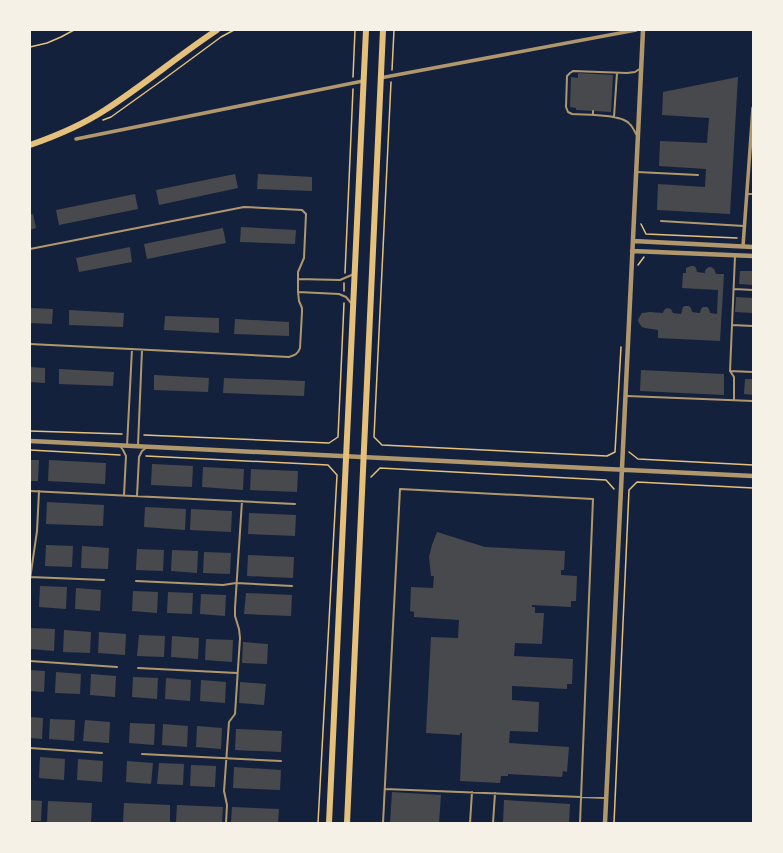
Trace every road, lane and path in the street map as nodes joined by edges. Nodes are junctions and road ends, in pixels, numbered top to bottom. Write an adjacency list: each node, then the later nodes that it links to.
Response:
1 (74, 30): 9 (path)
2 (218, 30): 22 (main road)
3 (356, 30): 15 (path)
4 (366, 30): 14 (main road)
5 (382, 30): 13 (main road)
6 (394, 30): 12 (path)
7 (636, 30): 12 (street)
8 (643, 30): 10 (street)
9 (30, 47)
10 (642, 67): 11 (lane); 20 (street)
11 (617, 73): 18 (lane); 19 (lane)
12 (391, 76): 13 (street); 65 (path)
13 (380, 78): 70 (main road)
14 (363, 82): 15 (street); 38 (main road)
15 (353, 84): 21 (street); 40 (path)
16 (753, 108): 25 (street)
17 (593, 111): 18 (lane)
18 (593, 115): 19 (lane)
19 (614, 117): 20 (lane)
20 (638, 137): 23 (street)
21 (76, 139)
22 (30, 145)
23 (636, 172): 24 (lane); 31 (street)
24 (698, 175)
25 (747, 194): 26 (lane); 29 (street)
26 (753, 194)
27 (661, 221): 29 (lane)
28 (641, 224): 30 (path)
29 (744, 226): 30 (street)
30 (744, 239): 32 (street)
31 (633, 241): 32 (street); 35 (street)
32 (743, 246): 33 (street)
33 (753, 247)
34 (30, 249): 39 (lane)
35 (632, 251): 36 (street); 53 (street)
36 (735, 256): 37 (street); 41 (lane)
37 (753, 256)
38 (355, 274): 40 (lane); 45 (main road)
39 (298, 279): 40 (lane); 43 (lane)
40 (345, 279): 44 (path)
41 (734, 289): 42 (lane); 46 (lane)
42 (753, 290)
43 (298, 292): 44 (lane); 50 (lane)
44 (344, 296): 45 (lane); 58 (path)
45 (353, 305): 69 (main road)
46 (732, 325): 47 (lane); 51 (lane)
47 (753, 326)
48 (30, 344): 49 (lane)
49 (132, 349): 50 (lane); 57 (lane)
50 (142, 349): 58 (lane)
51 (730, 371): 52 (lane); 54 (lane)
52 (753, 372)
53 (626, 396): 54 (lane); 72 (street)
54 (734, 400): 55 (lane)
55 (753, 401)
56 (30, 431): 57 (path)
57 (127, 435): 61 (lane)
58 (138, 435): 62 (lane)
59 (30, 441): 60 (street)
60 (119, 445): 61 (street); 67 (lane)
61 (127, 446): 62 (street)
62 (138, 446): 63 (street)
63 (148, 447): 68 (lane); 69 (street)
64 (30, 450): 67 (path)
65 (615, 452)
66 (629, 452): 71 (path)
67 (125, 455): 79 (lane)
68 (140, 455): 80 (lane); 103 (path)
69 (347, 456): 70 (street); 104 (main road)
70 (364, 457): 72 (street); 105 (main road)
71 (753, 465)
72 (622, 470): 73 (street); 101 (street)
73 (753, 476)
74 (371, 477): 76 (path)
75 (753, 488): 111 (path)
76 (614, 489)
77 (30, 491): 78 (lane)
78 (39, 491): 79 (lane); 83 (lane)
79 (124, 495): 80 (lane)
80 (137, 496): 81 (lane)
81 (242, 501): 82 (lane); 86 (lane)
82 (295, 504)
83 (30, 577): 84 (lane)
84 (104, 580)
85 (136, 581): 86 (lane)
86 (236, 583): 87 (lane); 91 (lane)
87 (292, 586)
88 (30, 661): 89 (lane)
89 (118, 666)
90 (138, 668): 91 (lane)
91 (237, 673): 95 (lane)
92 (30, 748): 93 (lane)
93 (102, 753)
94 (142, 754): 95 (lane)
95 (226, 758): 96 (lane); 102 (lane)
96 (281, 761)
97 (385, 789): 98 (lane); 100 (lane); 106 (lane)
98 (472, 792): 99 (lane); 107 (lane)
99 (495, 793): 100 (lane); 108 (lane)
100 (581, 797): 101 (lane); 109 (lane)
101 (607, 798): 110 (street)
102 (226, 823)
103 (318, 823)
104 (329, 823)
105 (347, 823)
106 (383, 823)
107 (470, 823)
108 (493, 823)
109 (580, 823)
110 (606, 823)
111 (614, 823)

